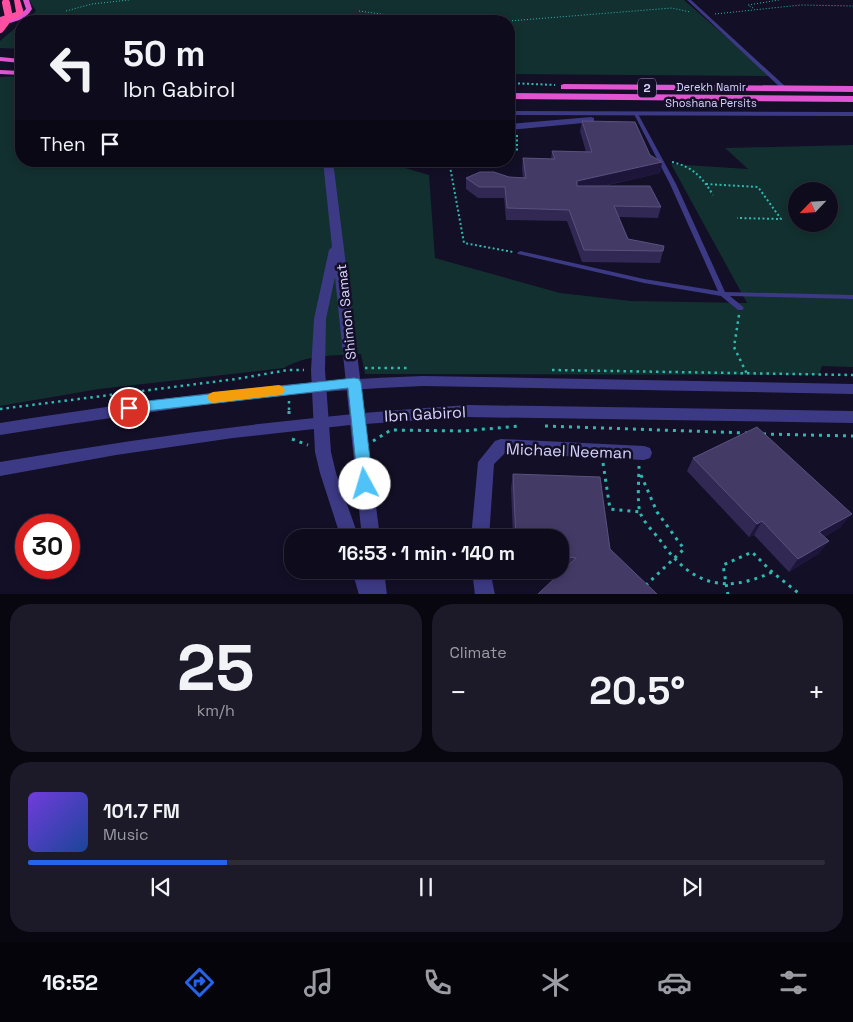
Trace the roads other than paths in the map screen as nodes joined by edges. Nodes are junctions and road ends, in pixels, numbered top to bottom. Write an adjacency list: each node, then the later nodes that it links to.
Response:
1 (16, 0): 5 (highway)
2 (26, 0): 6 (highway)
3 (689, 0): 17 (lane)
4 (6, 1): 11 (highway, bridge)
5 (17, 15)
6 (23, 15)
7 (15, 16): 8 (highway)
8 (0, 19)
9 (15, 19): 10 (highway)
10 (0, 23)
11 (0, 28)
12 (0, 61): 13 (highway)
13 (15, 62)
14 (0, 72): 15 (highway)
15 (15, 72)
16 (515, 87): 17 (highway, Derekh Namir / 2)
17 (785, 89): 18 (highway, Derekh Namir / 2)
18 (853, 89)
19 (515, 96): 20 (highway, Derekh Namir / 2)
20 (853, 99)
21 (515, 113): 22 (street, Shoshana Persits)
22 (632, 114): 23 (street, Shoshana Persits); 24 (street); 28 (lane)
23 (853, 114)
24 (515, 127)
25 (329, 167): 26 (street, Shimon Samat)
26 (337, 236): 31 (street, Shimon Samat); 32 (street, Shimon Samat)
27 (520, 253): 28 (lane)
28 (723, 294): 29 (lane); 30 (lane)
29 (853, 297)
30 (740, 308)
31 (353, 375): 32 (street, Ibn Gabirol); 33 (street, Ibn Gabirol); 35 (street, Shimon Samat)
32 (320, 386): 36 (street, Shimon Samat); 37 (street, Ibn Gabirol)
33 (853, 389)
34 (853, 417): 35 (street, Ibn Gabirol)
35 (358, 418): 36 (street, Ibn Gabirol); 41 (street, Shimon Samat)
36 (321, 423): 39 (street, Ibn Gabirol); 40 (street, Shimon Samat)
37 (0, 429)
38 (640, 453): 42 (street, Michael Neeman)
39 (0, 469)
40 (347, 529)
41 (370, 529)
42 (481, 529)
43 (364, 579): 46 (street)
44 (376, 579): 47 (street)
45 (483, 579): 48 (street)
46 (369, 594)
47 (377, 594)
48 (486, 594)

